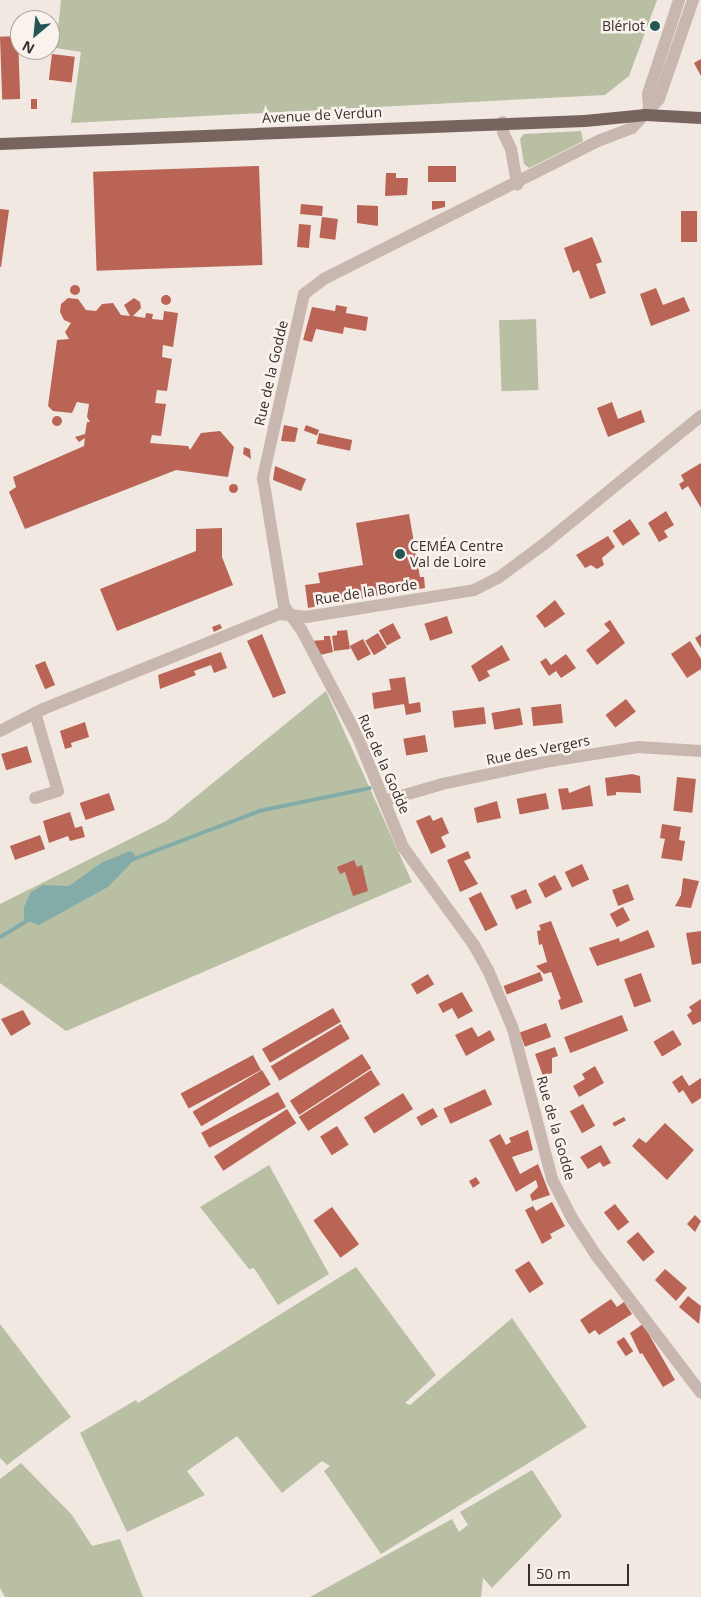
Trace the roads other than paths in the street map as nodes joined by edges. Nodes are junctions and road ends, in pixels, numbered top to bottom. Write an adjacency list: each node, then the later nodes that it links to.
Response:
1 (679, 0): 3 (street)
2 (692, 0): 3 (street, Rue de la Godde)
3 (648, 112): 4 (main road, Avenue de Verdun); 5 (main road, Avenue de Verdun); 7 (street, Rue de la Godde)
4 (701, 118)
5 (503, 122): 6 (main road, Avenue de Verdun); 7 (street)
6 (0, 144)
7 (517, 184): 9 (street, Rue de la Godde)
8 (701, 416): 9 (street, Rue de la Borde)
9 (293, 617): 10 (street, Rue de la Borde); 14 (street, Rue de la Godde)
10 (35, 713): 11 (street, Rue de la Borde); 13 (street)
11 (0, 732)
12 (701, 751): 14 (street, Rue des Vergers)
13 (35, 798)
14 (384, 801): 15 (street, Rue de la Godde)
15 (701, 1393)

